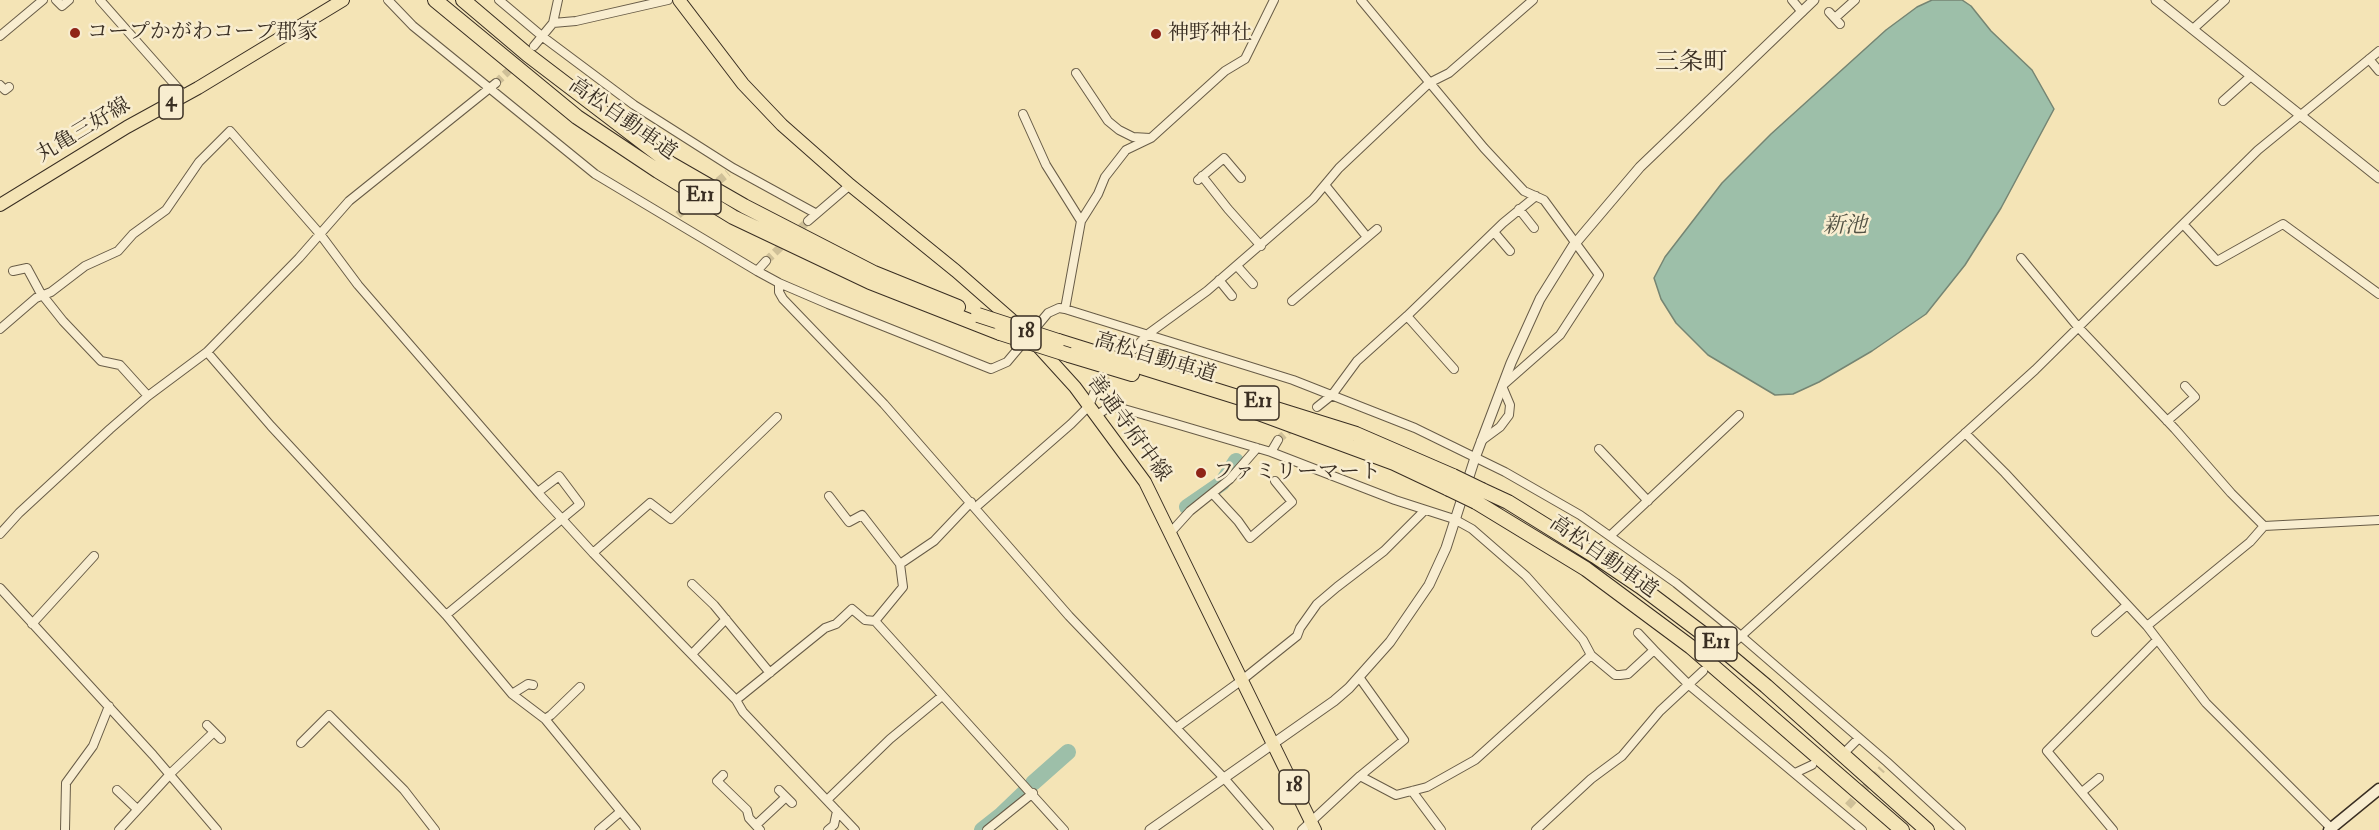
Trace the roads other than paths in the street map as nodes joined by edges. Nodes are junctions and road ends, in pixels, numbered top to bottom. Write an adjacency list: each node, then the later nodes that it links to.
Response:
1 (43, 0): 25 (street)
2 (56, 0): 3 (street)
3 (69, 0)
4 (100, 0): 36 (street)
5 (343, 0): 36 (main road, 丸亀三好線 / 4)
6 (388, 0): 35 (street)
7 (435, 0): 99 (highway, 高松自動車道 / E11, bridge)
8 (463, 0): 99 (highway, 高松自動車道 / E11, bridge)
9 (499, 0): 26 (street)
10 (558, 0): 23 (street)
11 (668, 0): 23 (street)
12 (679, 0): 44 (main road, 善通寺府中線 / 18)
13 (1274, 0): 40 (street)
14 (1361, 0): 34 (street)
15 (1533, 0): 34 (street)
16 (1792, 0): 21 (street)
17 (1814, 0): 21 (street)
18 (1855, 0): 22 (street)
19 (2156, 0): 24 (street)
20 (2225, 0): 24 (street)
21 (1802, 12): 57 (street)
22 (1834, 18)
23 (553, 23): 26 (street)
24 (2193, 29): 32 (street)
25 (0, 36)
26 (543, 37): 27 (street); 48 (street)
27 (534, 46)
28 (2379, 51): 29 (street)
29 (2369, 59): 30 (street); 39 (street)
30 (2379, 71)
31 (1077, 73): 40 (street)
32 (2251, 76): 37 (street); 39 (street)
33 (496, 83): 35 (street)
34 (1429, 83): 43 (street); 45 (street)
35 (489, 89): 55 (street); 64 (street)
36 (184, 95): 46 (main road, 丸亀三好線 / 4)
37 (2223, 100)
38 (1023, 114): 50 (street)
39 (2301, 116): 42 (street); 51 (street)
40 (1151, 138): 50 (street)
41 (1241, 178): 58 (street)
42 (2379, 178)
43 (1325, 184): 56 (street); 58 (street)
44 (850, 185): 48 (street); 77 (main road, 善通寺府中線 / 18)
45 (1536, 196): 47 (street); 57 (street)
46 (0, 205)
47 (1520, 209): 52 (street); 54 (street)
48 (815, 213): 49 (street)
49 (808, 221)
50 (1081, 221): 72 (street)
51 (2184, 225): 68 (street); 74 (street)
52 (1534, 228)
53 (1377, 229): 56 (street)
54 (1494, 232): 59 (street); 73 (street)
55 (320, 234): 69 (street); 79 (street); 100 (street)
56 (1367, 237): 71 (street)
57 (1575, 243): 82 (street); 82 (street)
58 (1261, 246): 62 (street)
59 (1510, 252)
60 (2021, 258): 74 (street)
61 (766, 261): 64 (street)
62 (1237, 266): 65 (street); 67 (street)
63 (13, 271): 69 (street)
64 (757, 271): 66 (street)
65 (1220, 280): 70 (street); 76 (street)
66 (779, 283): 77 (street); 105 (street)
67 (1253, 284)
68 (2379, 294)
69 (43, 296): 75 (street); 85 (street)
70 (1232, 296)
71 (1292, 301)
72 (1065, 309): 76 (street); 77 (street)
73 (1407, 316): 80 (street); 84 (street)
74 (2078, 327): 90 (street); 91 (street)
75 (0, 329)
76 (1148, 334): 78 (street); 84 (street)
77 (1028, 336): 87 (main road, 善通寺府中線 / 18)
78 (1134, 349)
79 (207, 352): 85 (street); 123 (street)
80 (1454, 369)
81 (1102, 382): 87 (street)
82 (1502, 386): 93 (street); 93 (street)
83 (2186, 386): 90 (street)
84 (1332, 395): 86 (street); 97 (street)
85 (148, 396): 113 (street)
86 (1317, 407)
87 (1093, 410): 94 (street); 105 (street); 112 (main road, 善通寺府中線 / 18)
88 (1739, 415): 104 (street)
89 (777, 417): 115 (street)
90 (2167, 421): 110 (street)
91 (1965, 433): 122 (street); 130 (street)
92 (1278, 440): 96 (street)
93 (1481, 441): 97 (street)
94 (1257, 448): 96 (street); 101 (street)
95 (1599, 449): 104 (street)
96 (1271, 452): 106 (street)
97 (1475, 458): 108 (street); 114 (street)
98 (1275, 481): 101 (street)
99 (1451, 482): 103 (highway, 高松自動車道 / E11, bridge)
100 (538, 492): 107 (street); 107 (street)
101 (1213, 494): 112 (street)
102 (829, 496): 117 (street)
103 (1479, 496): 192 (highway, 高松自動車道 / E11); 193 (highway, 高松自動車道 / E11)
104 (1648, 501): 114 (street)
105 (973, 504): 117 (street); 149 (street)
106 (1425, 510): 108 (street); 139 (street)
107 (562, 519): 115 (street); 123 (street)
108 (1454, 519): 135 (street); 138 (street)
109 (2376, 520): 110 (street); 111 (street)
110 (2264, 526): 127 (street)
111 (2379, 528)
112 (1171, 532): 139 (main road, 善通寺府中線 / 18)
113 (0, 534)
114 (1610, 536): 130 (street)
115 (593, 553): 134 (street)
116 (94, 556): 118 (street)
117 (900, 564): 125 (street)
118 (71, 583): 121 (street); 126 (street)
119 (692, 584): 124 (street)
120 (0, 588): 126 (street)
121 (77, 590)
122 (2127, 605): 127 (street); 128 (street)
123 (446, 615): 143 (street)
124 (726, 620): 134 (street); 137 (street)
125 (875, 621): 137 (street); 144 (street)
126 (32, 624): 146 (street)
127 (2147, 626): 131 (street)
128 (2096, 632)
129 (1638, 633): 133 (street)
130 (1741, 636): 132 (street); 152 (street)
131 (2157, 640): 167 (street); 176 (street)
132 (1730, 646)
133 (1654, 650): 135 (street); 141 (street)
134 (692, 654): 145 (street)
135 (1591, 656): 166 (street)
136 (1703, 671): 141 (street)
137 (770, 673): 145 (street)
138 (1359, 677): 154 (street); 160 (street)
139 (1242, 681): 149 (street); 154 (main road, 善通寺府中線 / 18)
140 (533, 685): 143 (street)
141 (1689, 685): 157 (street); 190 (street)
142 (580, 687): 147 (street)
143 (512, 694): 147 (street)
144 (942, 696): 168 (street); 169 (street)
145 (736, 700): 169 (street)
146 (109, 706): 158 (street); 177 (street)
147 (545, 719): 172 (street)
148 (207, 725): 150 (street)
149 (1176, 728): 161 (street)
150 (214, 732): 151 (street); 158 (street)
151 (221, 739)
152 (1858, 739): 155 (street); 175 (street)
153 (301, 743): 180 (street)
154 (1273, 744): 161 (street); 174 (main road, 善通寺府中線 / 18)
155 (1848, 749)
156 (1812, 765): 157 (street)
157 (1795, 773): 191 (street)
158 (170, 775): 170 (street); 179 (street)
159 (723, 775): 173 (street)
160 (1360, 776): 166 (street); 174 (street)
161 (1224, 778): 187 (street); 188 (street)
162 (2099, 778): 167 (street)
163 (2379, 789): 176 (main road)
164 (117, 790): 170 (street)
165 (779, 790): 173 (street)
166 (1412, 791): 189 (street)
167 (2082, 792): 194 (street)
168 (1033, 794): 185 (street); 186 (street)
169 (827, 800): 171 (street)
170 (138, 808): 178 (street)
171 (837, 811): 183 (street); 184 (street)
172 (620, 812): 181 (street); 182 (street)
173 (758, 827)
174 (1309, 827)
175 (1955, 828)
176 (2330, 829)
177 (65, 830)
178 (119, 830)
179 (217, 830)
180 (435, 830)
181 (600, 830)
182 (636, 830)
183 (828, 830)
184 (855, 830)
185 (987, 830)
186 (1064, 830)
187 (1150, 830)
188 (1269, 830)
189 (1441, 830)
190 (1536, 830)
191 (1862, 830)
192 (1902, 830)
193 (1927, 830)
194 (2113, 830)

